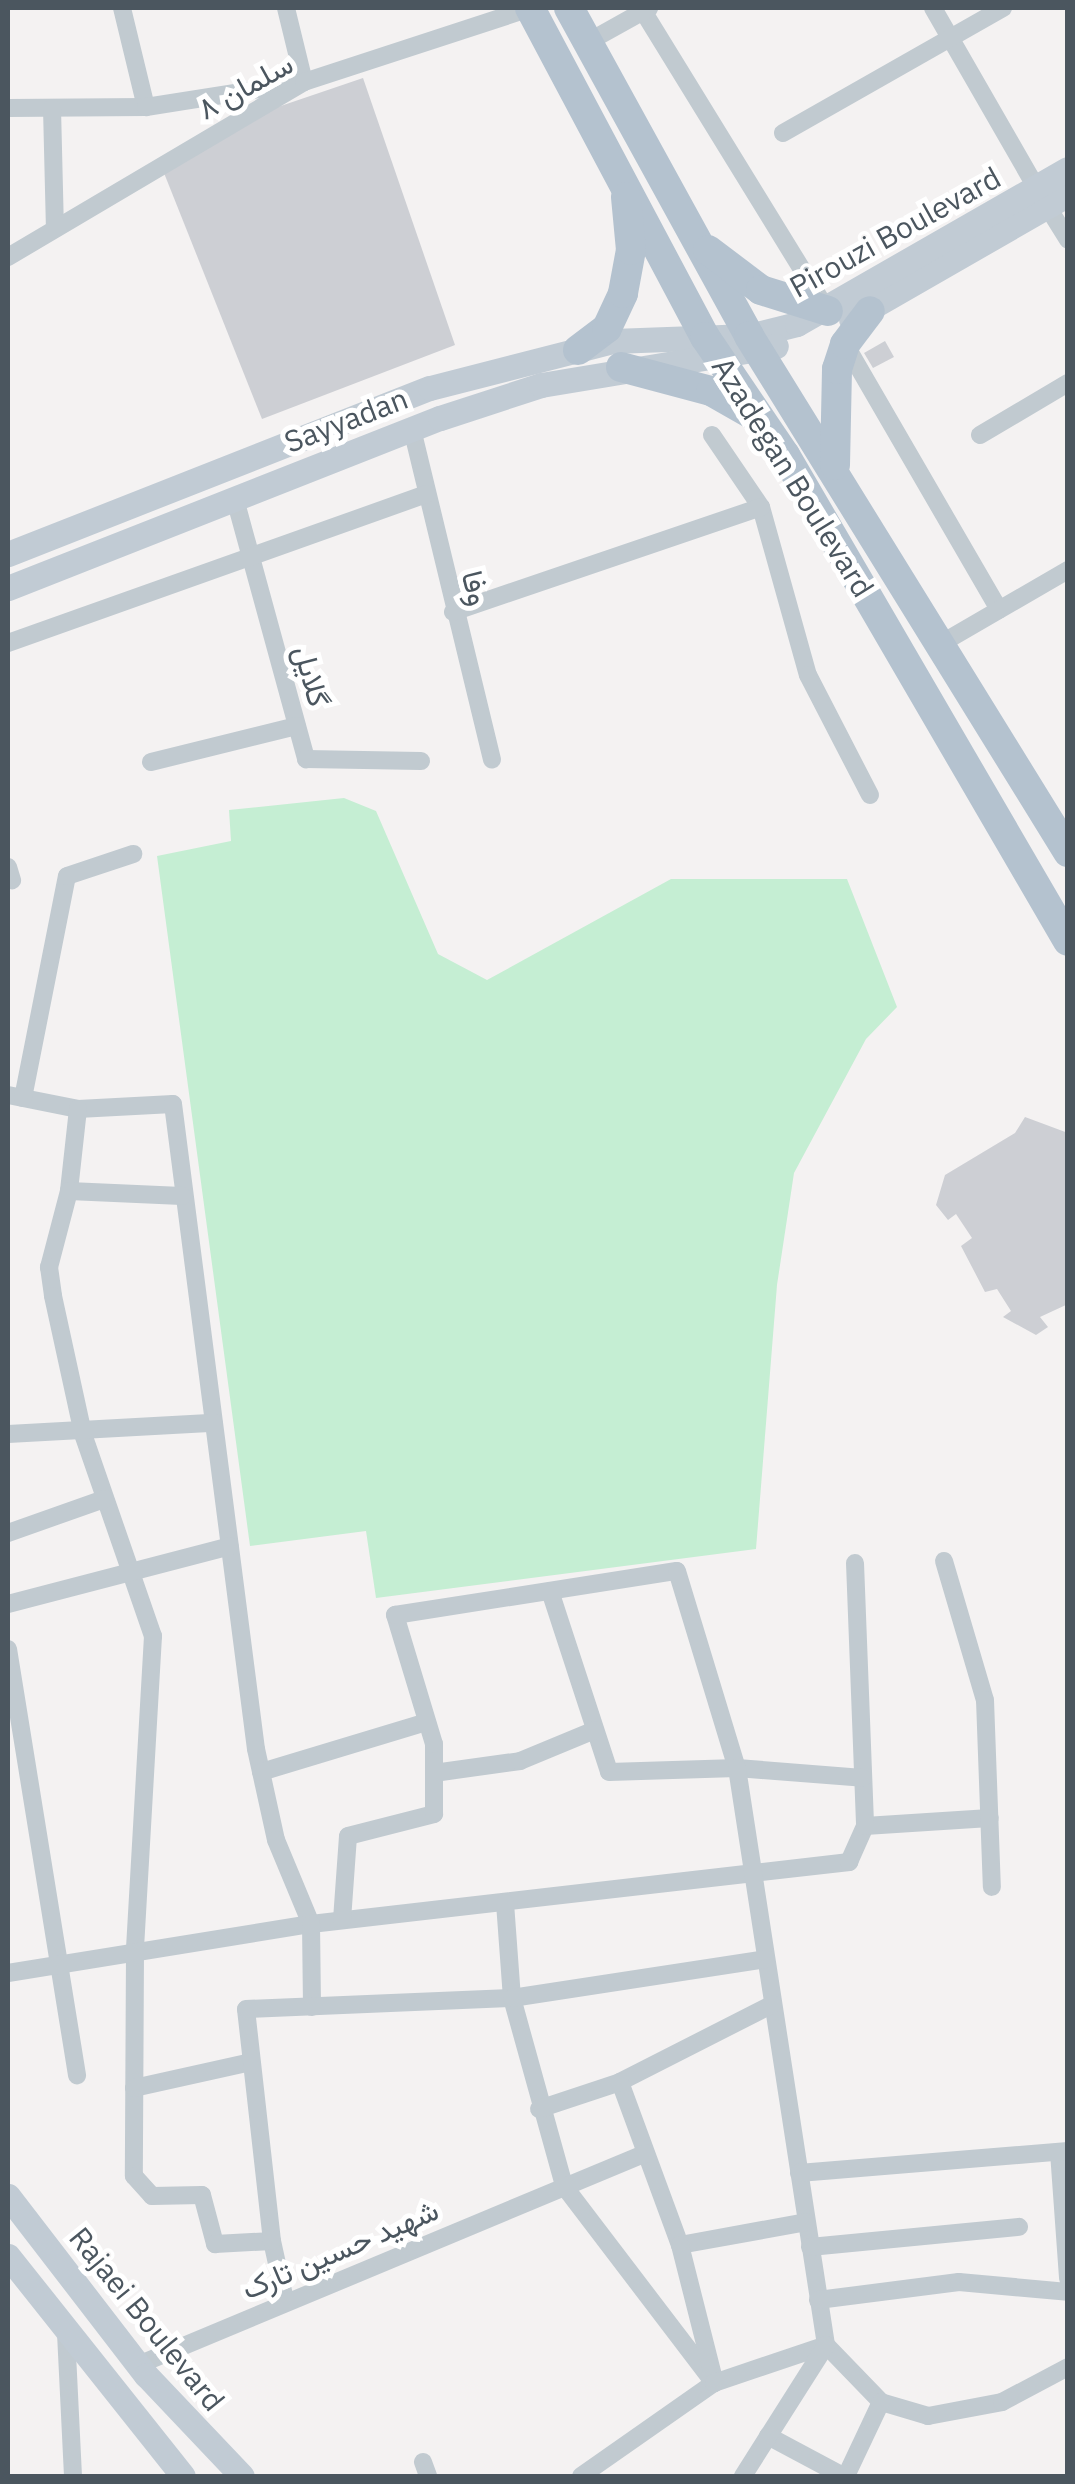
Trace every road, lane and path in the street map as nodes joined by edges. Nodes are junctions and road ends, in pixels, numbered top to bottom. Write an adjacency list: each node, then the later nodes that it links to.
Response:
1 (122, 8): 11 (street)
2 (286, 8): 10 (street)
3 (530, 8): 10 (street, سلمان ۸); 16 (main road, Azadegan Boulevard)
4 (569, 8): 9 (main road, Azadegan Boulevard)
5 (933, 8): 8 (street)
6 (1003, 8): 8 (street)
7 (646, 10): 9 (street); 23 (street)
8 (950, 38): 14 (street); 17 (street)
9 (588, 42): 20 (main road, Azadegan Boulevard)
10 (304, 82): 11 (street); 18 (street, سلمان ۸)
11 (146, 107): 13 (street)
12 (8, 108): 13 (street)
13 (52, 108): 18 (street)
14 (783, 133)
15 (1068, 170): 17 (main road, Pirouzi Boulevard)
16 (625, 184): 26 (main road, Azadegan Boulevard); 27 (main road)
17 (1051, 196): 19 (street); 22 (main road, Pirouzi Boulevard); 23 (main road, Pirouzi Boulevard)
18 (55, 227): 21 (street, سلمان ۸)
19 (1068, 240)
20 (699, 244): 23 (main road); 24 (main road, Azadegan Boulevard)
21 (8, 257)
22 (870, 310): 24 (main road, Pirouzi Boulevard); 25 (main road)
23 (828, 311): 24 (main road, Pirouzi Boulevard)
24 (753, 344): 26 (main road); 36 (main road, Azadegan Boulevard)
25 (845, 344): 36 (main road); 44 (street)
26 (713, 347): 27 (main road, Sayyadan); 28 (main road, Sayyadan); 32 (main road, Azadegan Boulevard)
27 (578, 350): 30 (main road, Sayyadan)
28 (620, 368): 31 (main road, Sayyadan); 32 (main road)
29 (1068, 383): 35 (street)
30 (430, 388): 31 (main road); 40 (main road, Sayyadan)
31 (440, 418): 33 (main road, Sayyadan)
32 (764, 422): 54 (main road, Azadegan Boulevard)
33 (412, 428): 37 (street, وفا); 38 (main road, Sayyadan)
34 (712, 434): 39 (street)
35 (980, 435)
36 (835, 468): 47 (main road, Azadegan Boulevard)
37 (426, 494): 41 (street); 45 (street, وفا)
38 (235, 498): 41 (street, گلایل); 43 (main road, Sayyadan)
39 (761, 507): 45 (street); 52 (street)
40 (8, 554)
41 (250, 557): 46 (street); 48 (street, گلایل)
42 (1068, 570): 44 (street)
43 (8, 588)
44 (1000, 610): 47 (street)
45 (453, 612): 49 (street, وفا)
46 (8, 643)
47 (942, 643): 53 (main road, Azadegan Boulevard)
48 (297, 726): 50 (street, گلایل); 51 (street)
49 (492, 759)
50 (421, 760)
51 (151, 762)
52 (870, 795)
53 (1036, 799): 54 (main road); 55 (main road, Azadegan Boulevard)
54 (998, 822): 57 (main road, Azadegan Boulevard)
55 (1068, 852)
56 (134, 854): 58 (street)
57 (1068, 941)
58 (15, 1096): 59 (street)
59 (78, 1109): 60 (street); 61 (street)
60 (70, 1191): 61 (street); 64 (street)
61 (182, 1196): 62 (street)
62 (214, 1423): 64 (street); 67 (street)
63 (8, 1434): 64 (street)
64 (83, 1434): 65 (street)
65 (104, 1500): 66 (street); 70 (street)
66 (8, 1533)
67 (230, 1546): 70 (street); 77 (street)
68 (944, 1561): 80 (street)
69 (856, 1562): 79 (street)
70 (128, 1573): 72 (street); 87 (street)
71 (550, 1591): 74 (street); 75 (street); 76 (street)
72 (8, 1604)
73 (8, 1650): 89 (street)
74 (427, 1722): 77 (street); 78 (street)
75 (595, 1730): 76 (street); 78 (street)
76 (737, 1768): 79 (street); 82 (street)
77 (260, 1772): 86 (street)
78 (434, 1773): 85 (street)
79 (863, 1778): 81 (street)
80 (990, 1818): 81 (street); 83 (street)
81 (865, 1826): 82 (street)
82 (753, 1875): 84 (street); 88 (street)
83 (992, 1888)
84 (506, 1903): 85 (street); 91 (street)
85 (342, 1920): 86 (street)
86 (310, 1924): 87 (street); 93 (street)
87 (135, 1952): 89 (street); 97 (street)
88 (766, 1960): 91 (street); 92 (street)
89 (59, 1965): 90 (street); 95 (street)
90 (8, 1973)
91 (512, 1998): 93 (street); 98 (street)
92 (772, 2004): 96 (street); 101 (street)
93 (312, 2007): 94 (street)
94 (251, 2062): 97 (street); 106 (street)
95 (77, 2075)
96 (620, 2082): 98 (street); 100 (street)
97 (134, 2088): 106 (street)
98 (539, 2109): 102 (street)
99 (1063, 2152): 101 (street); 110 (street)
100 (646, 2153): 102 (street, شهید حسین تارک); 107 (street)
101 (799, 2173): 104 (street)
102 (564, 2186): 112 (street, شهید حسین تارک); 118 (street)
103 (8, 2196): 116 (main road, Rajaei Boulevard)
104 (806, 2222): 107 (street); 108 (street)
105 (1019, 2226): 108 (street)
106 (272, 2241): 112 (street)
107 (680, 2245): 118 (street)
108 (810, 2248): 113 (street)
109 (9, 2260): 114 (main road)
110 (1068, 2279)
111 (1068, 2292): 113 (street)
112 (285, 2300): 116 (street, شهید حسین تارک)
113 (818, 2300): 115 (street)
114 (66, 2333): 121 (street); 122 (main road)
115 (826, 2345): 118 (street); 119 (street); 120 (street)
116 (138, 2365): 123 (main road, Rajaei Boulevard)
117 (1068, 2368): 119 (street)
118 (714, 2382): 124 (street)
119 (881, 2402): 126 (street)
120 (768, 2436): 125 (street); 126 (street)
121 (73, 2476)
122 (182, 2476)
123 (242, 2476)
124 (581, 2476)
125 (742, 2476)
126 (844, 2476)

